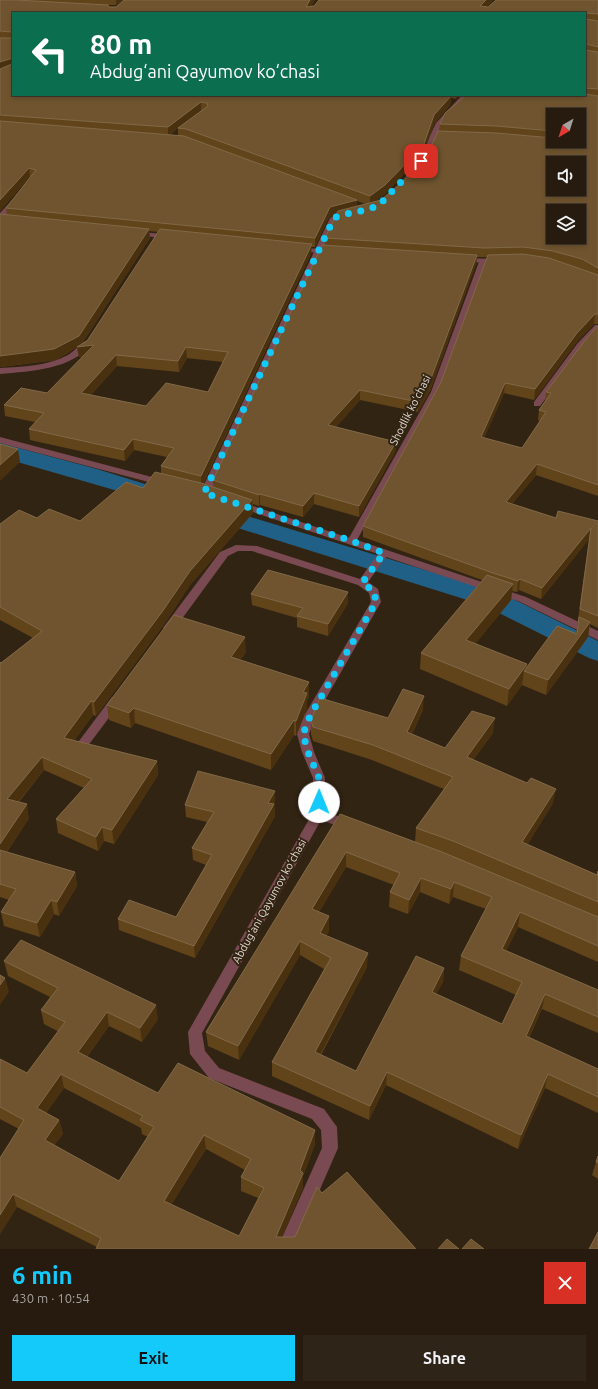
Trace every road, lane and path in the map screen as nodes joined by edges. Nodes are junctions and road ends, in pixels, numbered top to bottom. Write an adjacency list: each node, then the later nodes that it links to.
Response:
1 (464, 96): 2 (street)
2 (433, 136): 3 (street); 4 (street)
3 (441, 136)
4 (415, 169)
5 (24, 190): 7 (street)
6 (357, 212): 11 (street)
7 (3, 219)
8 (126, 232): 9 (street)
9 (181, 238)
10 (289, 248): 11 (street)
11 (319, 251): 12 (street); 22 (street)
12 (342, 253)
13 (452, 259): 14 (street)
14 (483, 261): 15 (street); 24 (street, Shodlik ko‘chasi)
15 (507, 261)
16 (598, 327): 19 (street)
17 (92, 336): 18 (street)
18 (0, 371)
19 (537, 404)
20 (0, 440): 21 (street)
21 (174, 485)
22 (204, 493)
23 (227, 500): 24 (street)
24 (352, 541): 25 (street)
25 (384, 553): 26 (street); 28 (street)
26 (362, 583): 27 (street, Abdug‘ani Qayumov ko‘chasi); 31 (street, Abdug‘ani Qayumov ko‘chasi)
27 (164, 635)
28 (598, 636)
29 (122, 692): 30 (street)
30 (80, 748)
31 (318, 814): 32 (street); 33 (street, Abdug‘ani Qayumov ko‘chasi)
32 (364, 830)
33 (285, 1249)

